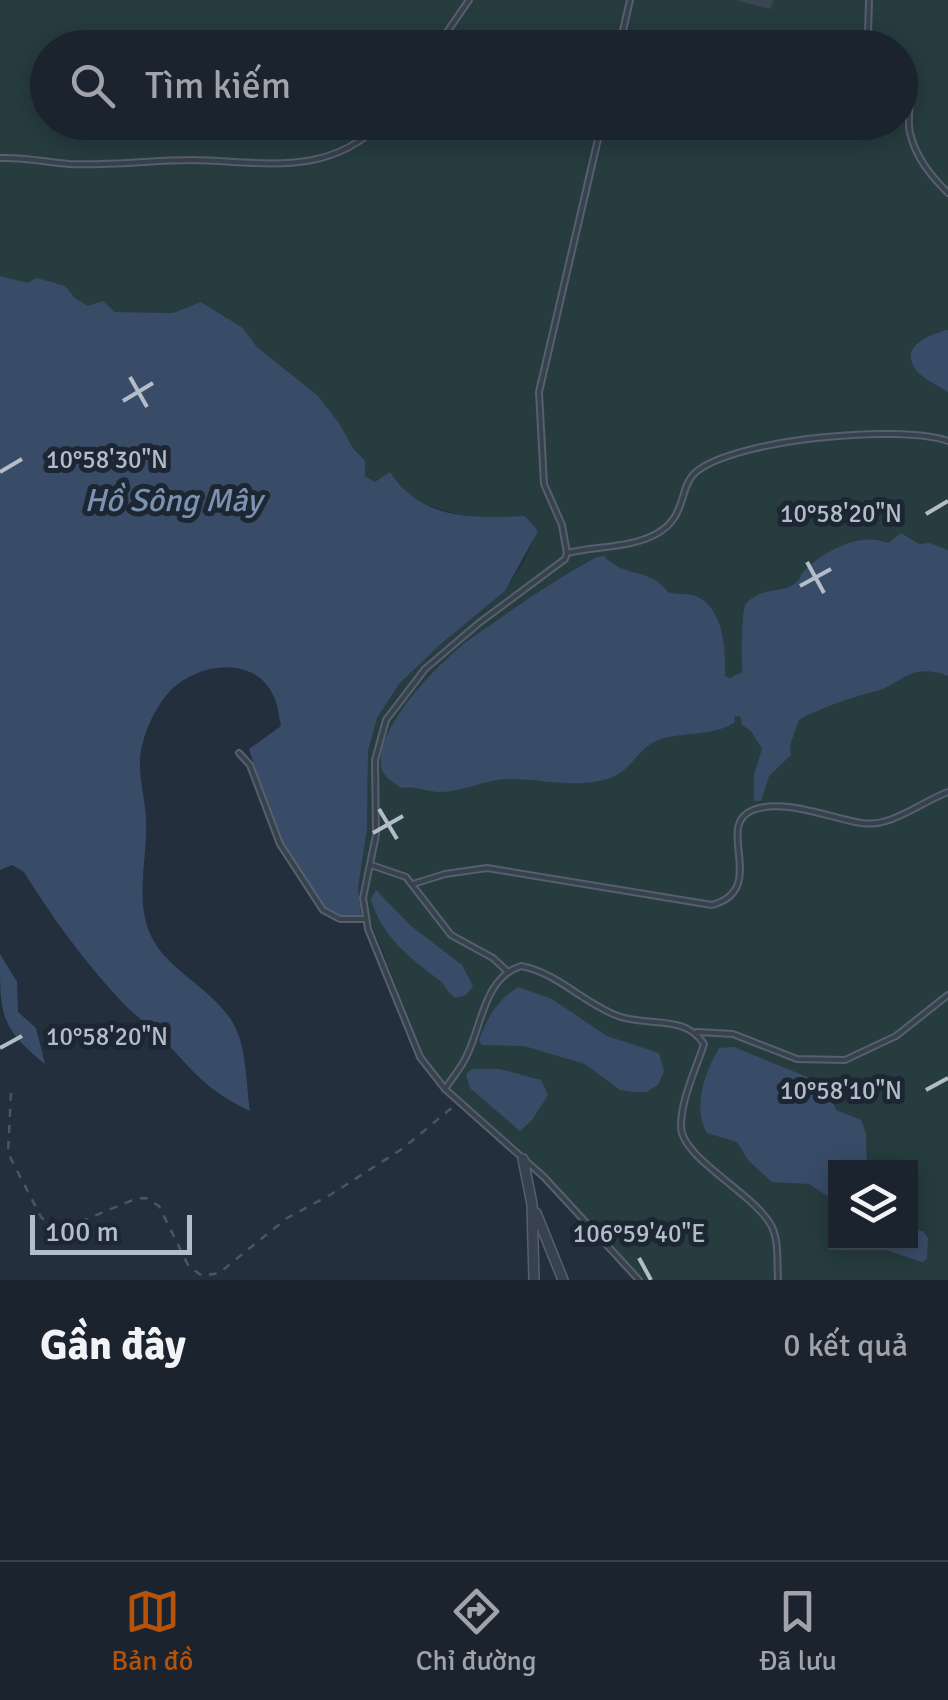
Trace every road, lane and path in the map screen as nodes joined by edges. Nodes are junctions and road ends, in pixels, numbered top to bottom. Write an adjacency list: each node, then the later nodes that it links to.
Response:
1 (469, 0): 4 (lane)
2 (630, 0): 5 (lane)
3 (869, 0): 6 (lane)
4 (448, 30)
5 (623, 30)
6 (868, 30)
7 (359, 140): 10 (lane)
8 (598, 140): 13 (lane)
9 (912, 140): 11 (lane)
10 (0, 158)
11 (948, 193)
12 (948, 441): 13 (lane)
13 (567, 553): 16 (lane)
14 (239, 753): 18 (lane)
15 (948, 792): 17 (lane)
16 (371, 865): 17 (lane); 18 (lane)
17 (413, 884): 19 (lane)
18 (366, 919): 22 (lane)
19 (508, 972): 21 (lane); 22 (lane)
20 (948, 996): 21 (lane)
21 (696, 1032): 30 (lane)
22 (445, 1089): 24 (lane)
23 (11, 1093): 24 (path)
24 (458, 1102): 25 (lane)
25 (523, 1159): 26 (street); 29 (lane)
26 (532, 1204): 27 (street); 28 (street)
27 (534, 1280)
28 (563, 1280)
29 (639, 1280)
30 (778, 1280)

